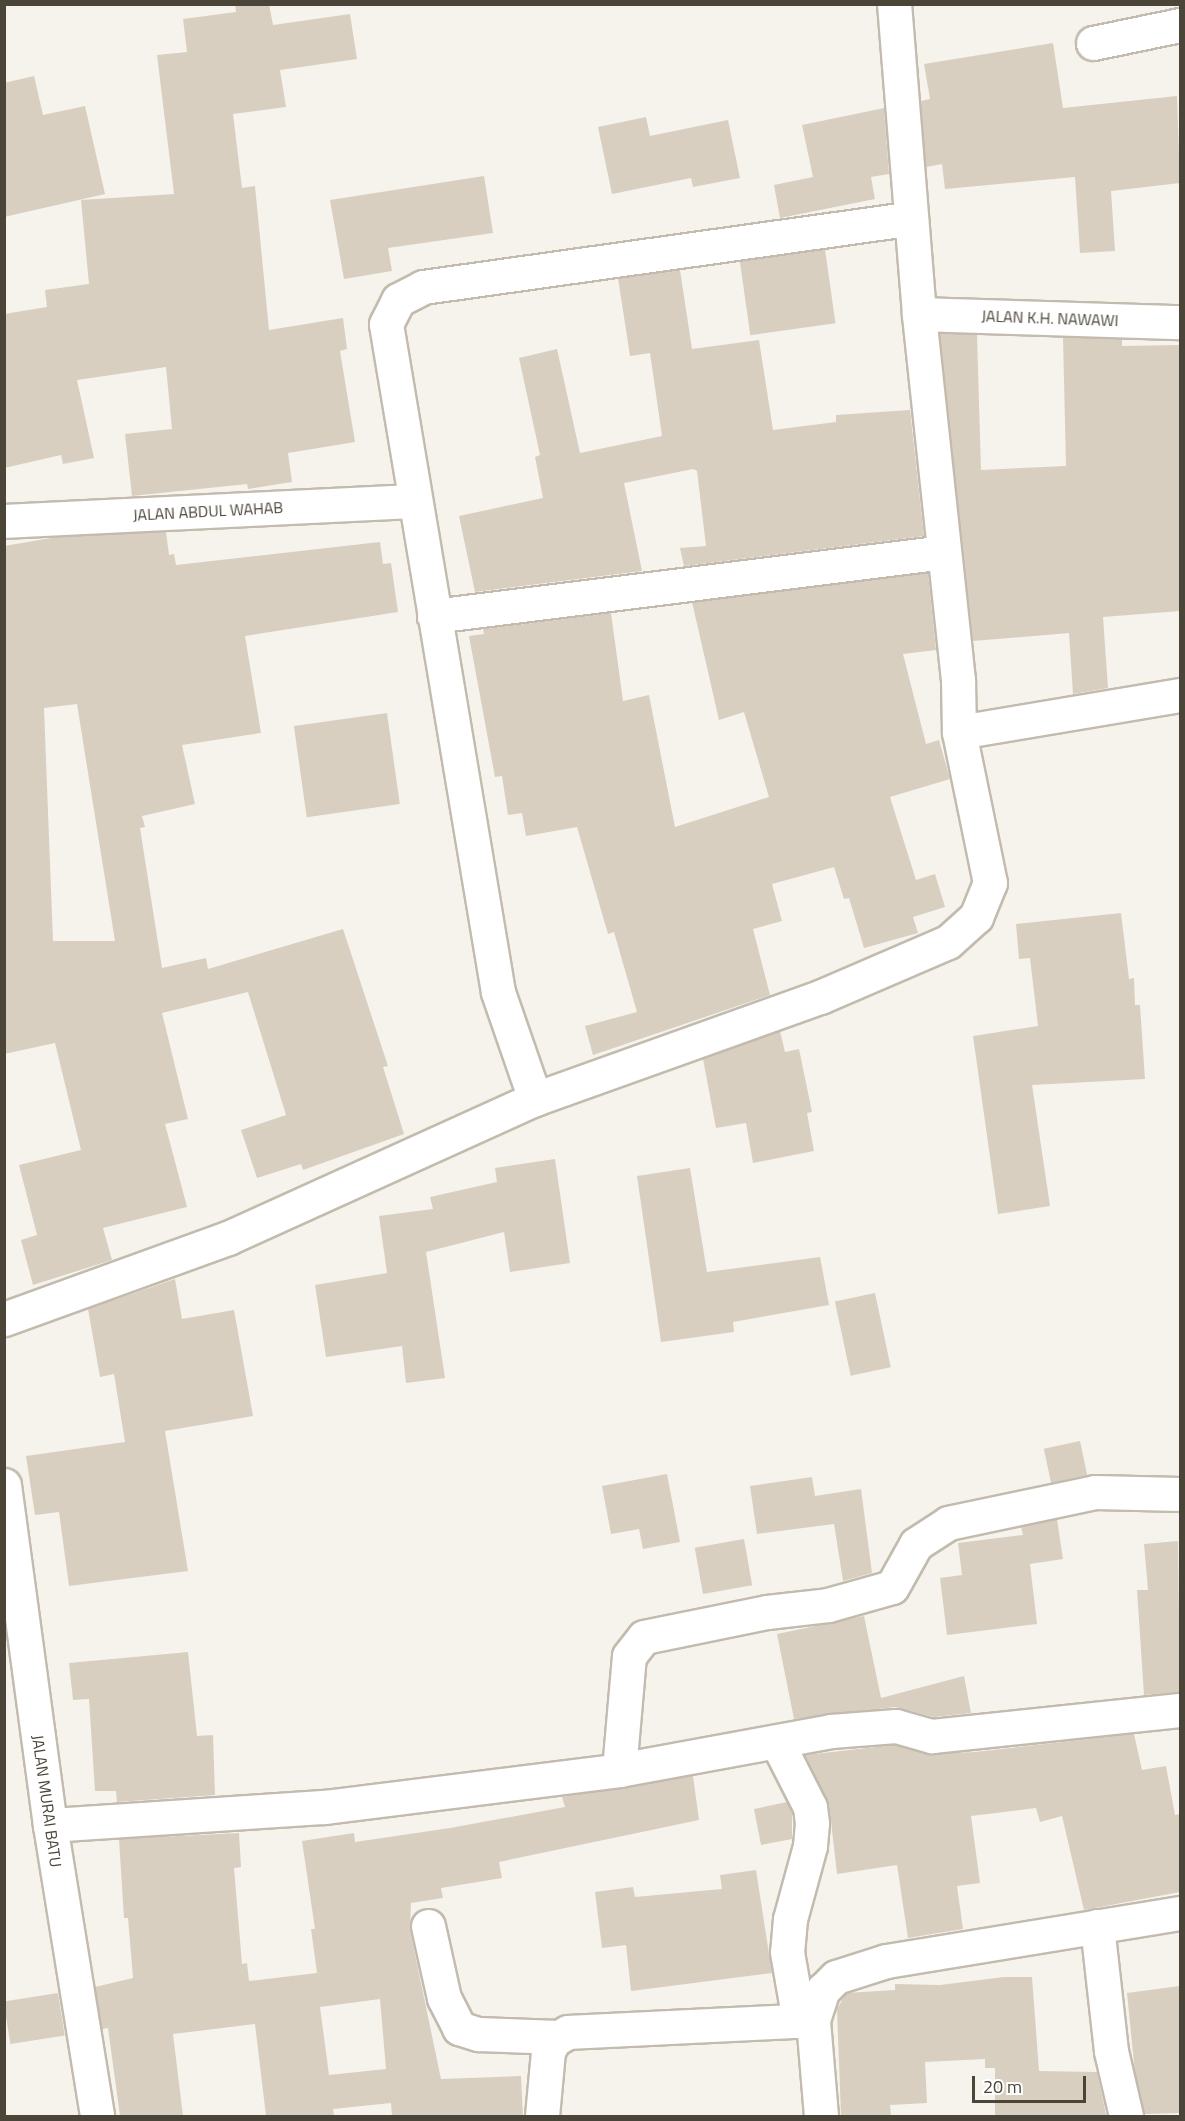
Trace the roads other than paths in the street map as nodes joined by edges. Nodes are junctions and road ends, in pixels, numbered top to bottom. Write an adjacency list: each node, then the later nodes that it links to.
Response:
1 (894, 4): 4 (street)
2 (1180, 25): 3 (street)
3 (1093, 43)
4 (911, 219): 5 (street); 7 (street)
5 (919, 314): 6 (street, JALAN K.H. NAWAWI); 9 (street)
6 (1180, 322)
7 (412, 501): 8 (street, JALAN ABDUL WAHAB); 10 (street)
8 (4, 521)
9 (944, 552): 10 (street); 12 (street)
10 (434, 616): 13 (street)
11 (1180, 695): 12 (street)
12 (959, 732): 13 (street)
13 (535, 1099): 14 (street)
14 (4, 1319)
15 (4, 1485): 20 (street, JALAN MURAI BATU)
16 (1180, 1494): 19 (street)
17 (1180, 1710): 18 (street)
18 (777, 1742): 19 (street); 24 (street)
19 (619, 1770): 20 (street)
20 (50, 1825): 26 (street, JALAN MURAI BATU)
21 (1180, 1913): 23 (street)
22 (428, 1926): 25 (street)
23 (1097, 1926): 24 (street); 29 (street)
24 (806, 2020): 25 (street); 28 (street)
25 (558, 2037): 27 (street)
26 (97, 2116)
27 (542, 2116)
28 (821, 2116)
29 (1126, 2116)

